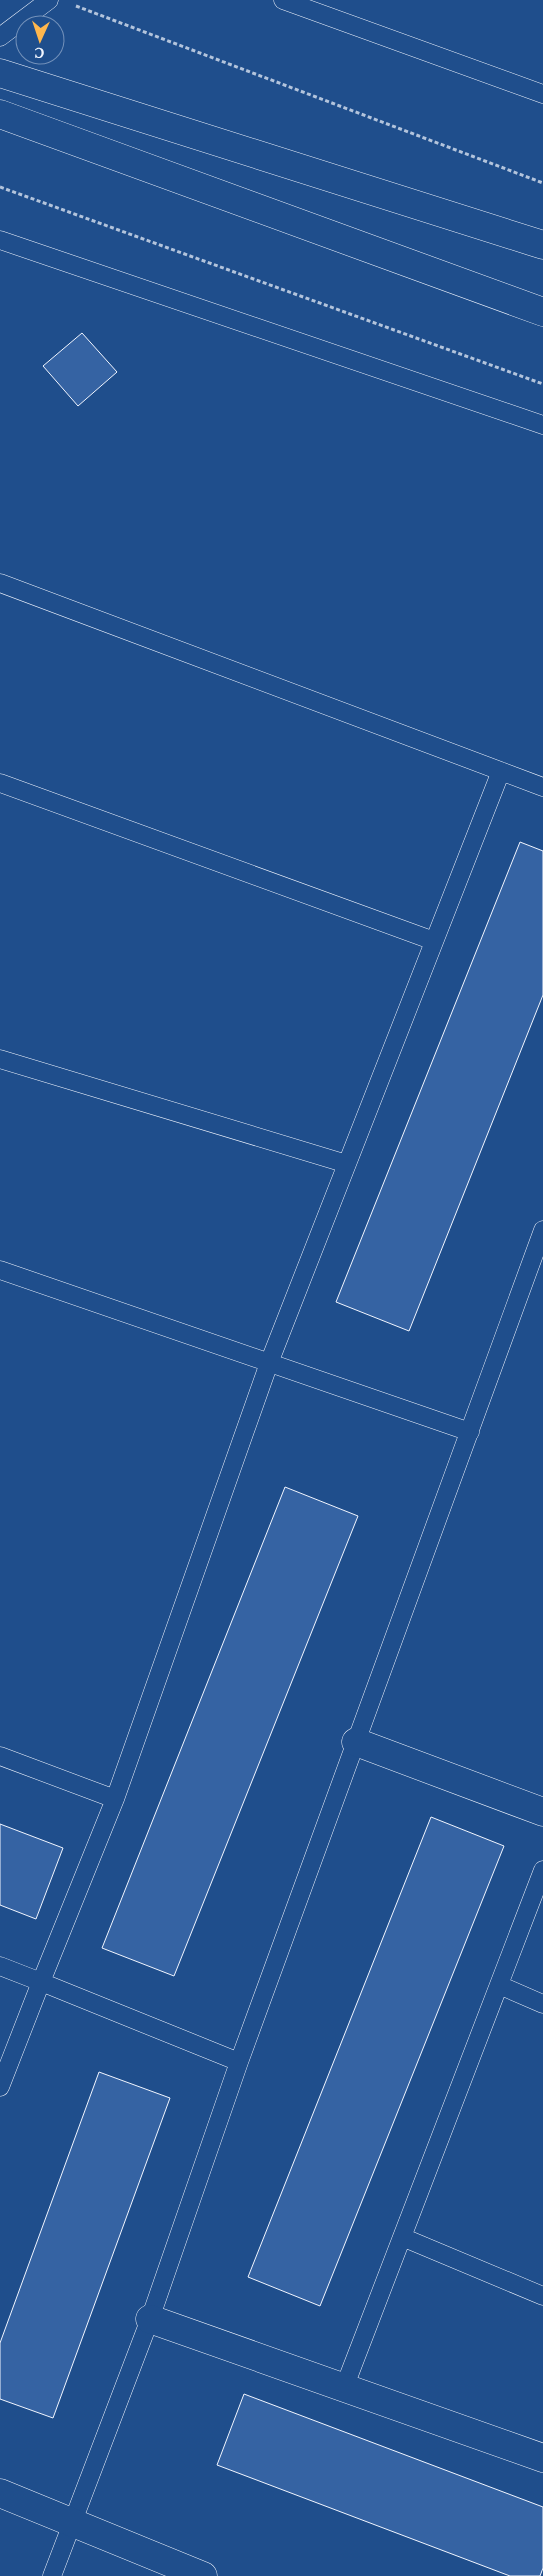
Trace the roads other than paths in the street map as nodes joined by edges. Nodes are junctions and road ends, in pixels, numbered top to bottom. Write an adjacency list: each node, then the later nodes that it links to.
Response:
1 (49, 0): 3 (lane)
2 (283, 0): 5 (lane)
3 (0, 36)
4 (0, 73): 8 (street)
5 (543, 94)
6 (0, 114): 9 (street)
7 (0, 240): 10 (lane)
8 (543, 245)
9 (543, 312)
10 (542, 425)
11 (0, 583): 12 (lane)
12 (501, 771): 14 (lane); 15 (lane)
13 (0, 783): 15 (lane)
14 (543, 787)
15 (434, 941): 17 (lane)
16 (0, 1059): 17 (lane)
17 (347, 1164): 20 (lane)
18 (543, 1230): 21 (lane)
19 (0, 1270): 20 (lane)
20 (269, 1363): 21 (lane); 24 (lane)
21 (470, 1432): 22 (lane)
22 (356, 1742): 25 (street); 31 (lane)
23 (0, 1756): 24 (lane)
24 (115, 1799): 28 (lane)
25 (543, 1812)
26 (543, 1870): 29 (lane)
27 (0, 1966): 28 (lane)
28 (41, 1982): 31 (lane); 32 (lane)
29 (499, 1985): 30 (lane); 33 (lane)
30 (543, 2004)
31 (239, 2062): 35 (lane)
32 (0, 2087)
33 (402, 2237): 34 (lane); 36 (lane)
34 (543, 2296)
35 (150, 2319): 36 (street); 39 (lane)
36 (344, 2388): 37 (street)
37 (543, 2458)
38 (0, 2493): 39 (street)
39 (72, 2521): 40 (lane); 41 (street)
40 (52, 2576)
41 (202, 2576)

